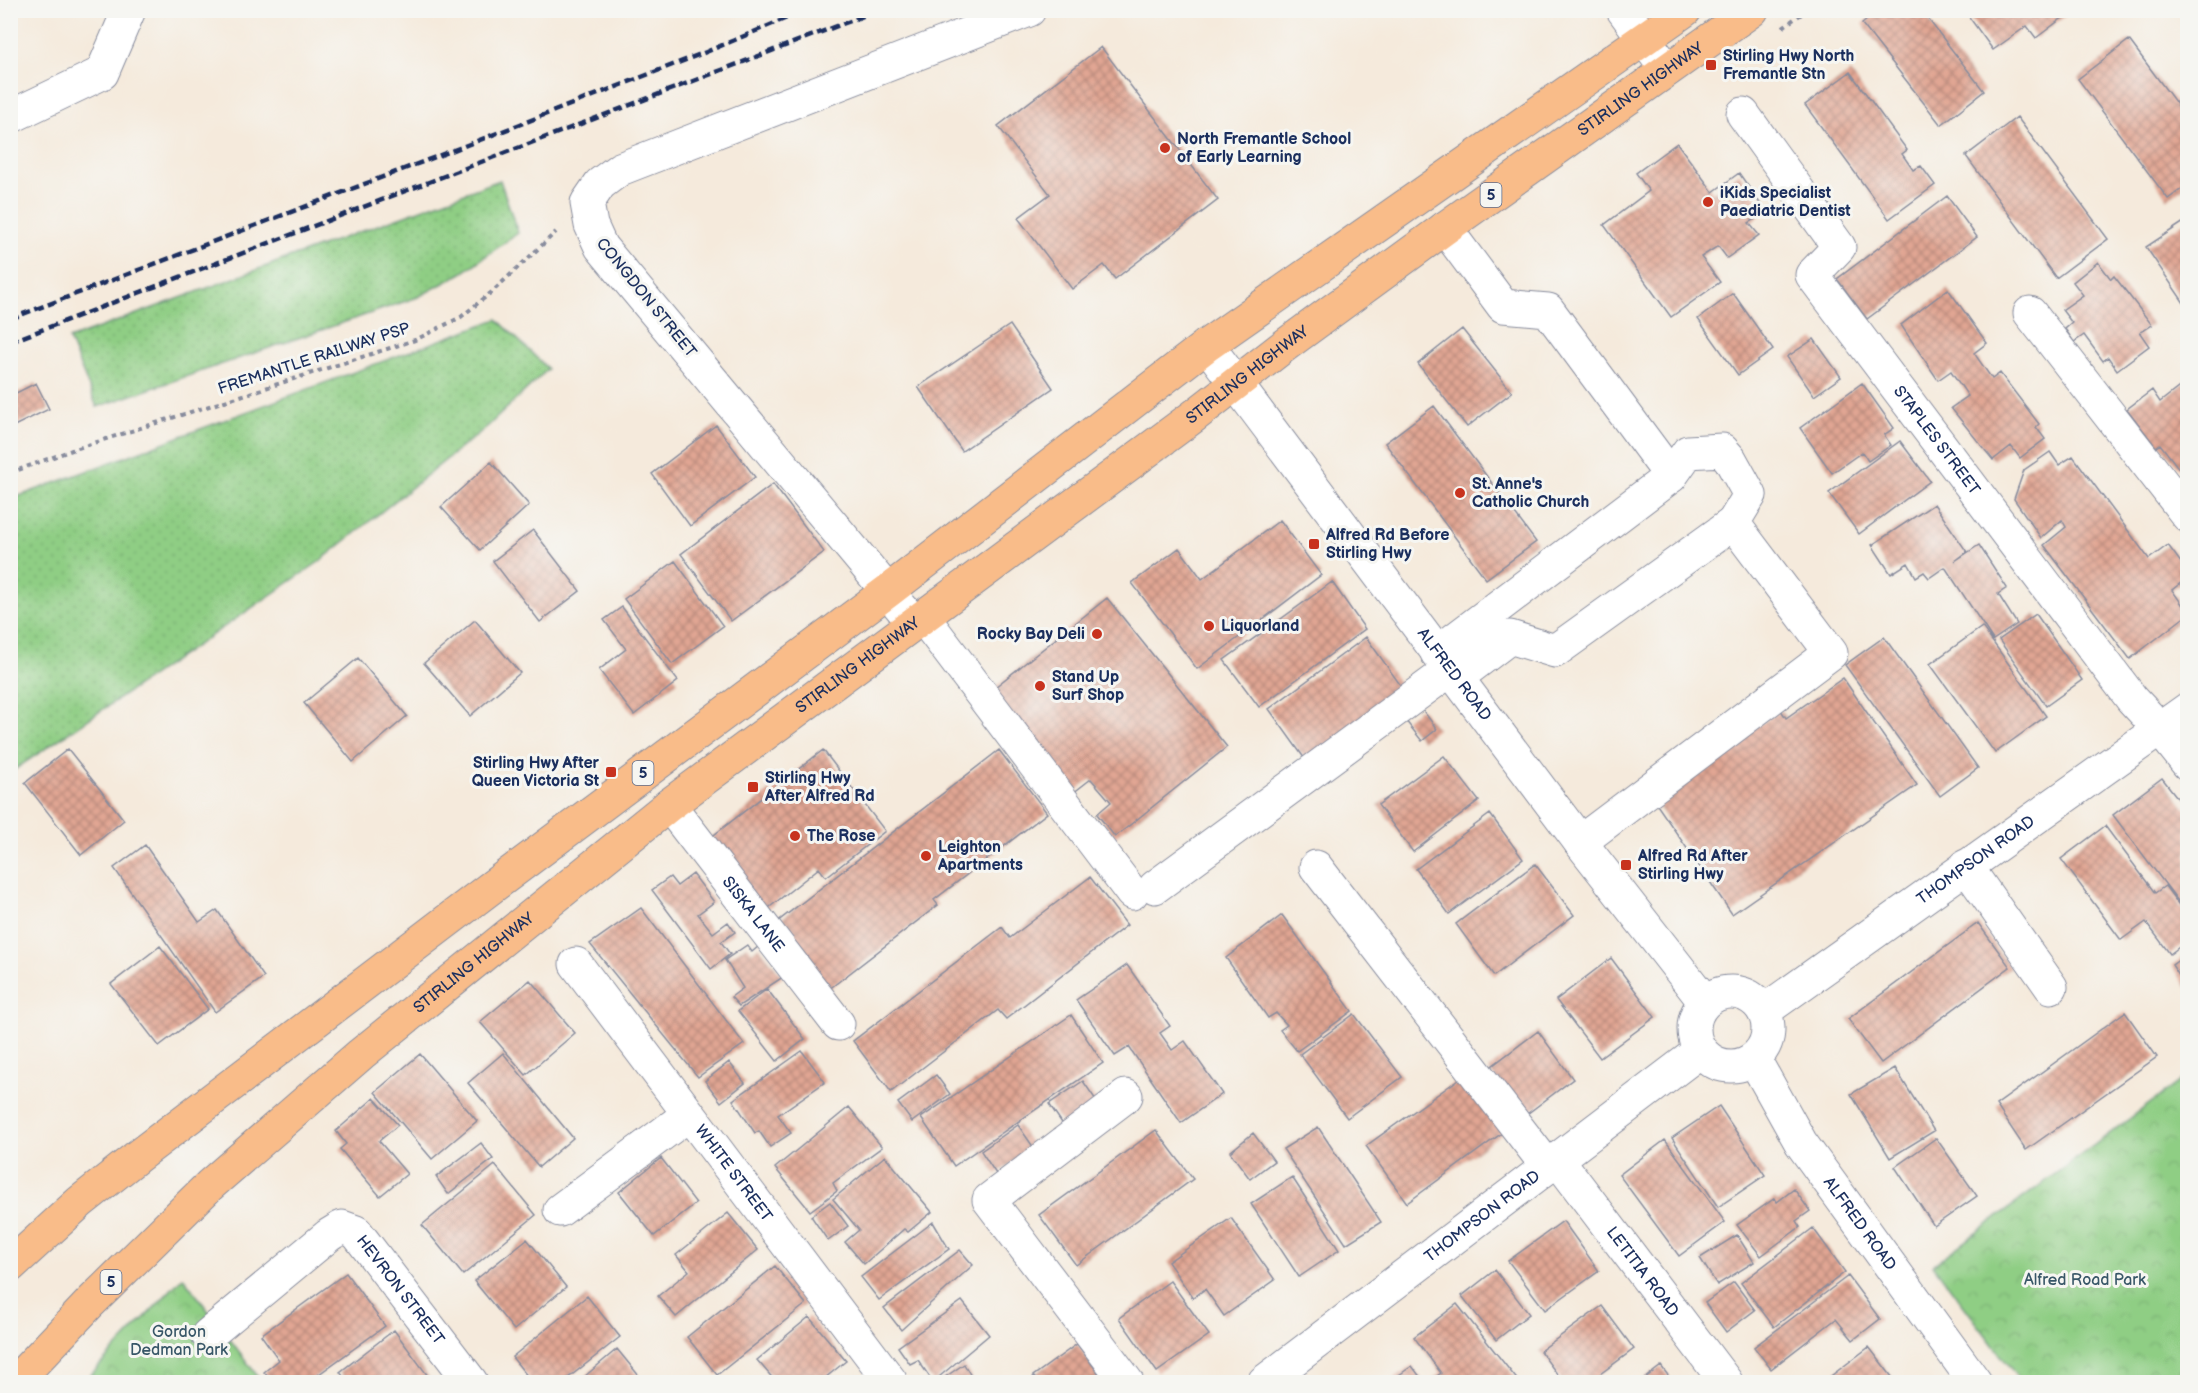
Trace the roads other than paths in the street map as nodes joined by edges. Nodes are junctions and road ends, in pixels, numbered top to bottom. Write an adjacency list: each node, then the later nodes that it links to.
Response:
1 (129, 10): 9 (street)
2 (1029, 10): 17 (street, CONGDON STREET)
3 (1623, 10): 6 (street)
4 (1685, 10): 6 (highway, 5)
5 (1752, 10): 7 (highway, STIRLING HIGHWAY / 5)
6 (1645, 40): 7 (street); 12 (highway, 5)
7 (1667, 70): 10 (highway, STIRLING HIGHWAY / 5)
8 (1743, 114): 21 (street, STAPLES STREET)
9 (10, 117)
10 (1445, 228): 13 (highway, STIRLING HIGHWAY / 5); 14 (street)
11 (2030, 312): 15 (street)
12 (1207, 345): 13 (street, ALFRED ROAD); 17 (highway, 5)
13 (1234, 385): 18 (highway, STIRLING HIGHWAY / 5); 19 (street, ALFRED ROAD)
14 (1671, 476): 16 (street); 19 (street)
15 (2187, 516)
16 (1733, 523): 19 (street); 24 (street)
17 (888, 591): 18 (street, CONGDON STREET); 38 (highway, 5)
18 (918, 620): 19 (street, CONGDON STREET); 23 (highway, STIRLING HIGHWAY / 5)
19 (1448, 667): 24 (street, ALFRED ROAD)
20 (2187, 710): 21 (street, THOMPSON ROAD)
21 (2160, 729): 22 (street, STAPLES STREET); 25 (street, THOMPSON ROAD)
22 (2187, 764)
23 (669, 805): 31 (street, SISKA LANE); 40 (highway, STIRLING HIGHWAY / 5)
24 (1580, 842): 29 (street, ALFRED ROAD)
25 (1966, 866): 28 (street); 30 (street, THOMPSON ROAD)
26 (1316, 867): 36 (street, LETITIA ROAD)
27 (576, 964): 35 (street, WHITE STREET)
28 (2051, 987)
29 (1705, 1002): 30 (street); 32 (street)
30 (1764, 1011): 33 (street)
31 (838, 1024)
32 (1700, 1050): 33 (street); 36 (street, THOMPSON ROAD)
33 (1754, 1059): 46 (street, ALFRED ROAD)
34 (1126, 1096): 43 (street)
35 (688, 1114): 37 (street); 42 (street, WHITE STREET)
36 (1553, 1163): 44 (street, THOMPSON ROAD); 45 (street, LETITIA ROAD)
37 (560, 1210)
38 (10, 1266)
39 (208, 1335): 41 (street, HEVRON STREET)
40 (15, 1383)
41 (471, 1383)
42 (891, 1383)
43 (1127, 1383)
44 (1264, 1383)
45 (1726, 1383)
46 (1975, 1383)

